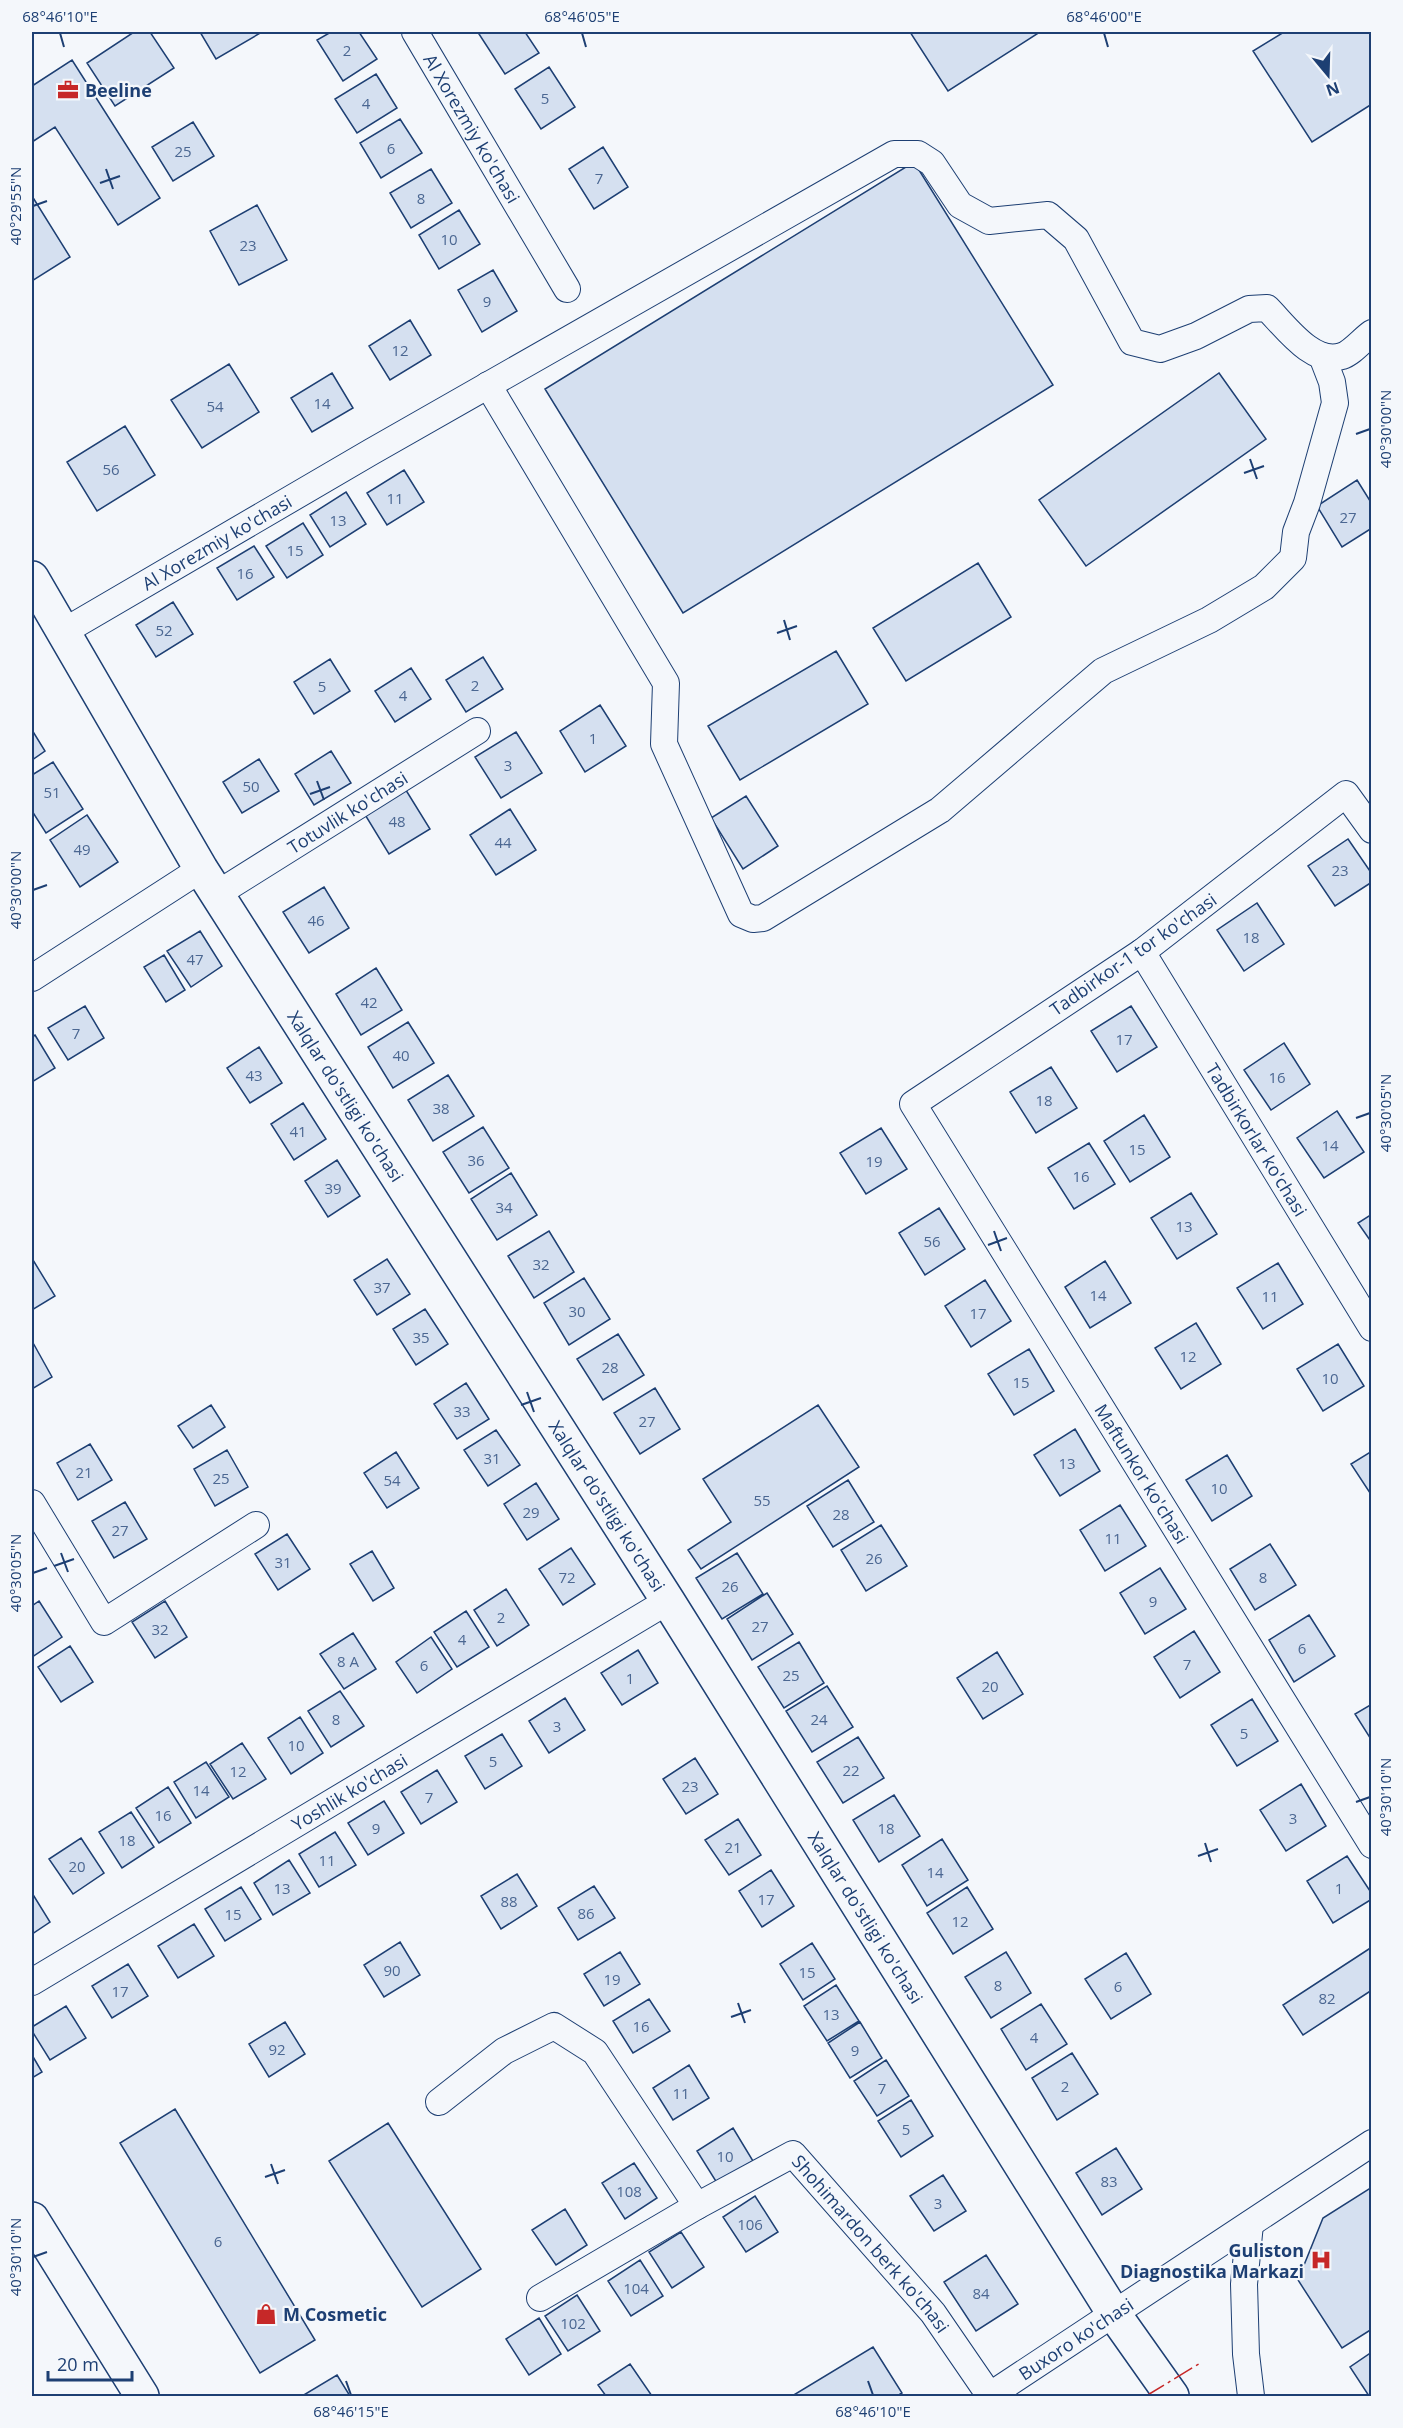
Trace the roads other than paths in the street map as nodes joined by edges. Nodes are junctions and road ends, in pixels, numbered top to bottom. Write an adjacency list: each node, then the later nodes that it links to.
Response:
1 (415, 32): 2 (street, Al Xorezmiy ko'chasi)
2 (567, 289)
3 (1371, 333): 4 (street)
4 (1322, 357): 5 (street, Al Xorezmiy ko'chasi); 5 (street)
5 (488, 385): 7 (street, Al Xorezmiy ko'chasi)
6 (32, 578): 7 (street, Xalqlar do'stligi ko'chasi)
7 (63, 632): 10 (street, Xalqlar do'stligi ko'chasi)
8 (477, 731): 10 (street, Totuvlik ko'chasi)
9 (1371, 830): 11 (street, Tadbirkor-1 tor ko'chasi)
10 (209, 881): 12 (street, Totuvlik ko'chasi); 17 (street, Xalqlar do'stligi ko'chasi)
11 (1142, 952): 13 (street, Tadbirkor-1 tor ko'chasi); 14 (street, Tadbirkorlar ko'chasi)
12 (32, 978)
13 (913, 1104): 18 (street, Maftunkor ko'chasi)
14 (1371, 1328)
15 (32, 1503): 16 (street)
16 (256, 1525)
17 (668, 1600): 19 (street, Yoshlik ko'chasi); 26 (street, Xalqlar do'stligi ko'chasi)
18 (1371, 1845)
19 (32, 1982)
20 (439, 2102): 22 (street)
21 (1371, 2144): 24 (street, Buxoro ko'chasi)
22 (697, 2206): 25 (street, Shohimardon berk ko'chasi); 27 (street, Shohimardon berk ko'chasi)
23 (32, 2219): 28 (street)
24 (1250, 2224): 26 (street, Buxoro ko'chasi); 30 (street)
25 (540, 2298)
26 (1114, 2314): 27 (street, Buxoro ko'chasi); 29 (street, Xalqlar do'stligi ko'chasi)
27 (990, 2396)
28 (142, 2397)
29 (1172, 2397)
30 (1251, 2397)

